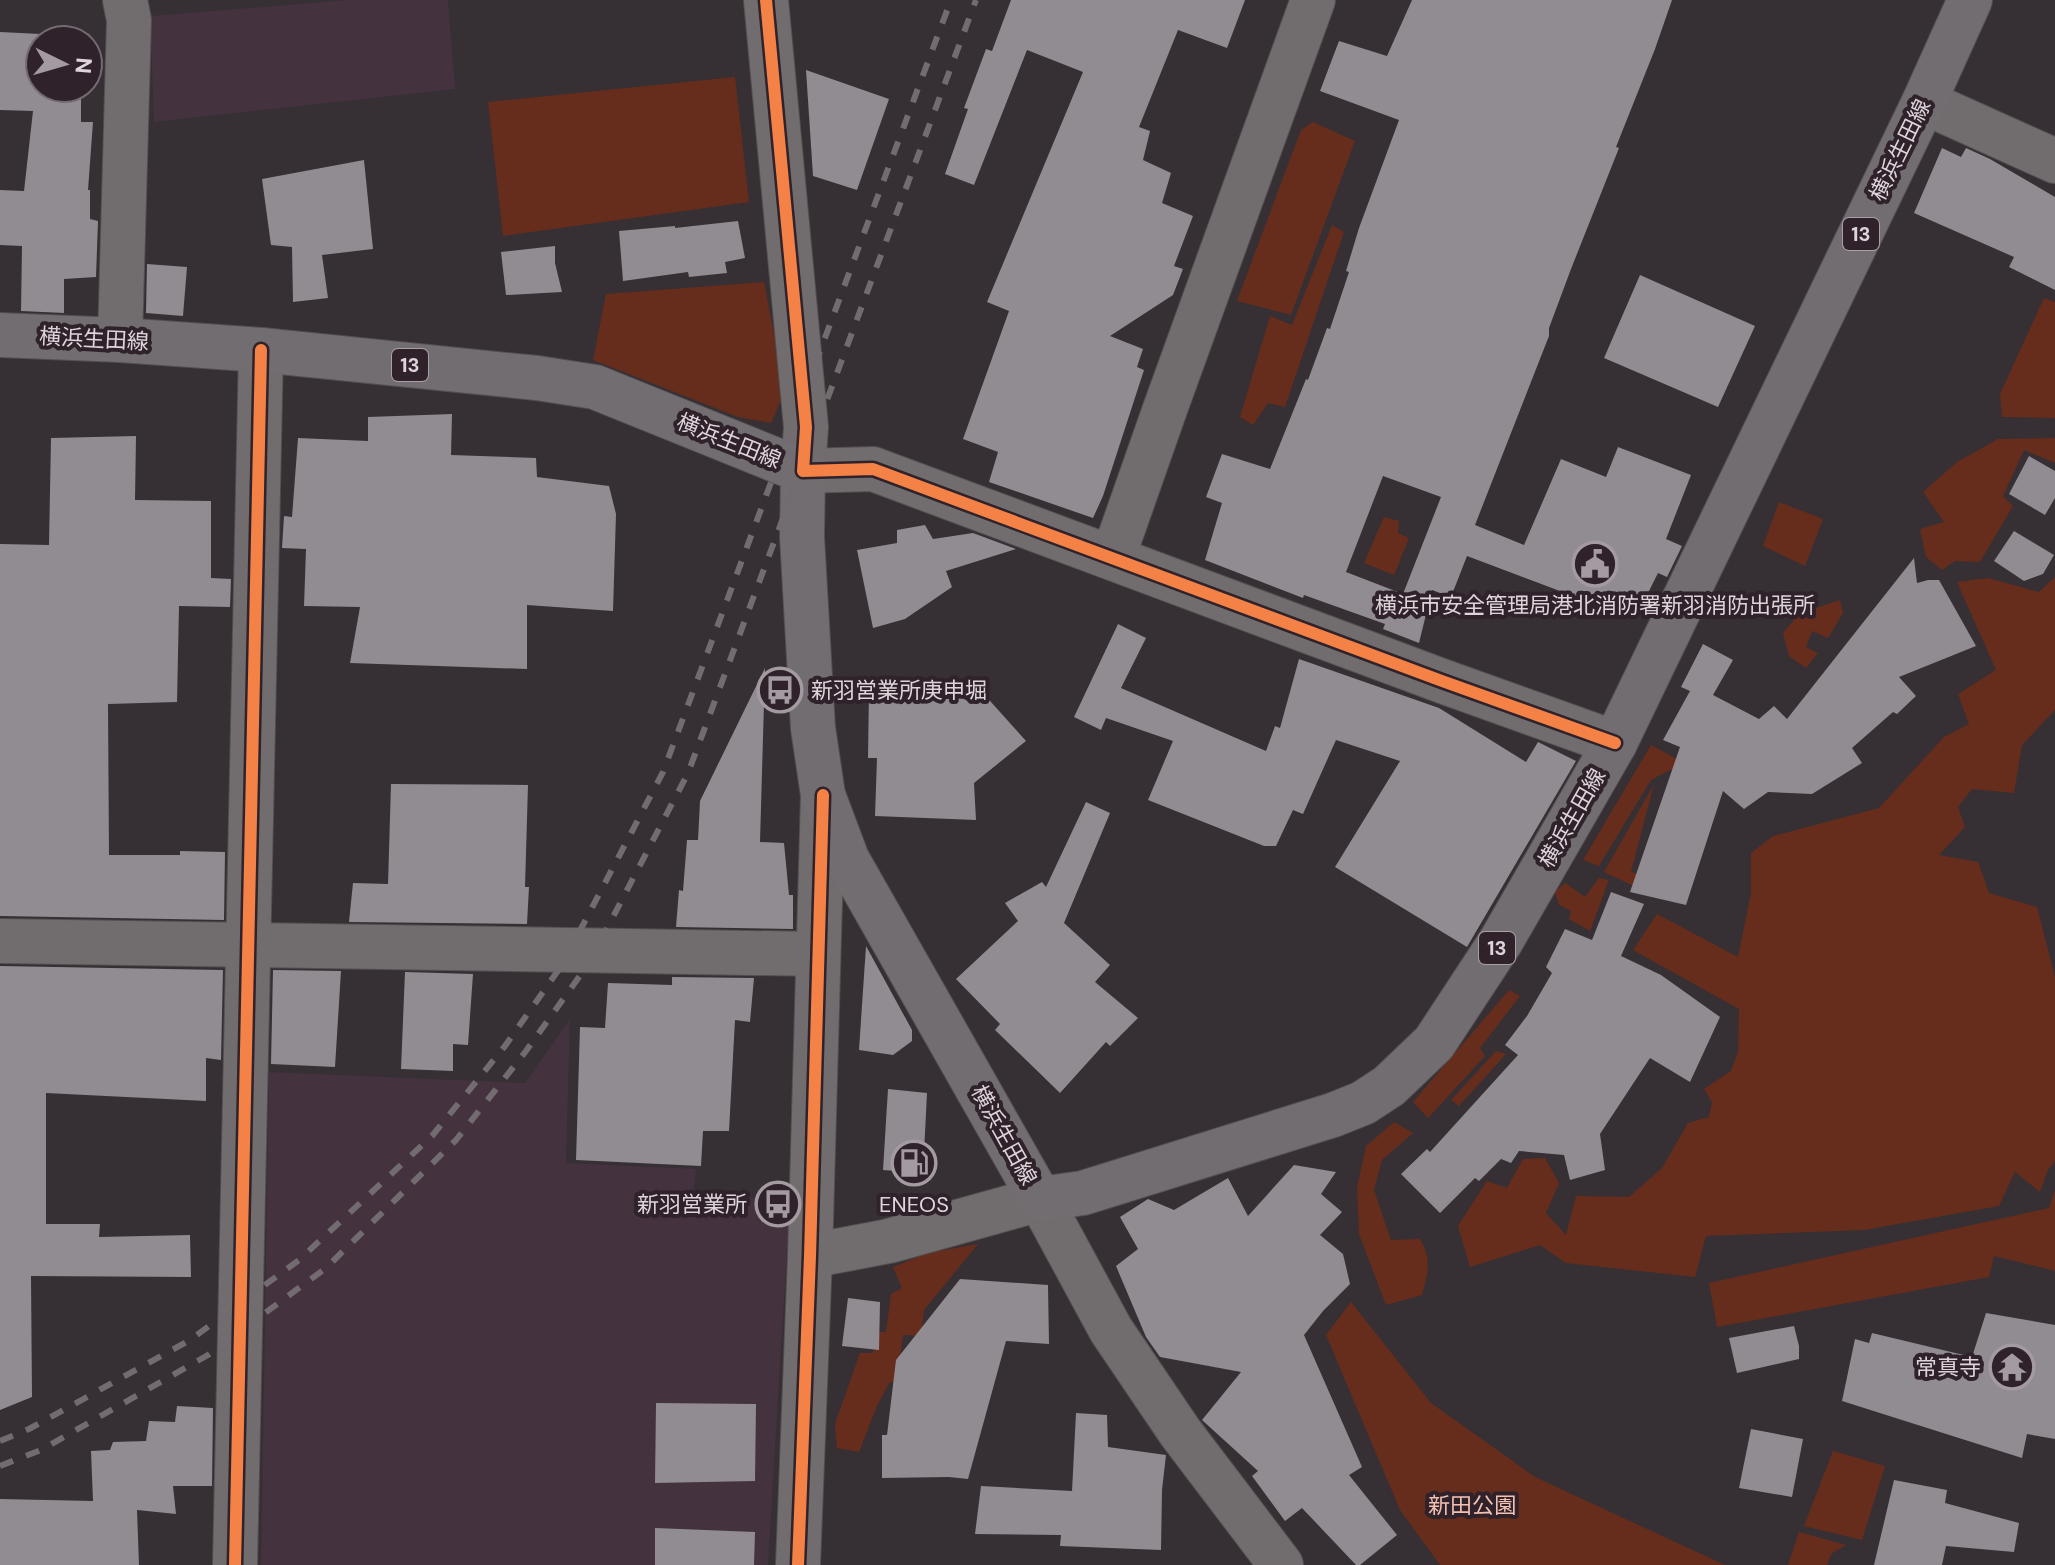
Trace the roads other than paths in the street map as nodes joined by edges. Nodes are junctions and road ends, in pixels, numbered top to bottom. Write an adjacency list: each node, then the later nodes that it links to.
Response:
1 (125, 0): 8 (street)
2 (766, 0): 10 (street)
3 (1313, 0): 11 (street)
4 (1970, 0): 5 (main road, 横浜生田線 / 13)
5 (1924, 102): 6 (street); 12 (main road, 横浜生田線 / 13)
6 (2055, 161)
7 (0, 335): 8 (main road, 横浜生田線 / 13)
8 (120, 340): 9 (main road, 横浜生田線 / 13)
9 (261, 350): 10 (main road, 横浜生田線 / 13); 15 (street)
10 (803, 471): 11 (street); 13 (main road, 横浜生田線)
11 (1113, 557): 12 (street)
12 (1615, 743): 17 (main road, 横浜生田線 / 13)
13 (823, 795): 16 (street); 17 (main road, 横浜生田線)
14 (0, 941): 15 (street)
15 (249, 945): 16 (street); 19 (street)
16 (818, 954): 18 (street)
17 (1040, 1199): 18 (street); 21 (street)
18 (810, 1256): 20 (street)
19 (235, 1565)
20 (798, 1565)
21 (1281, 1565)

